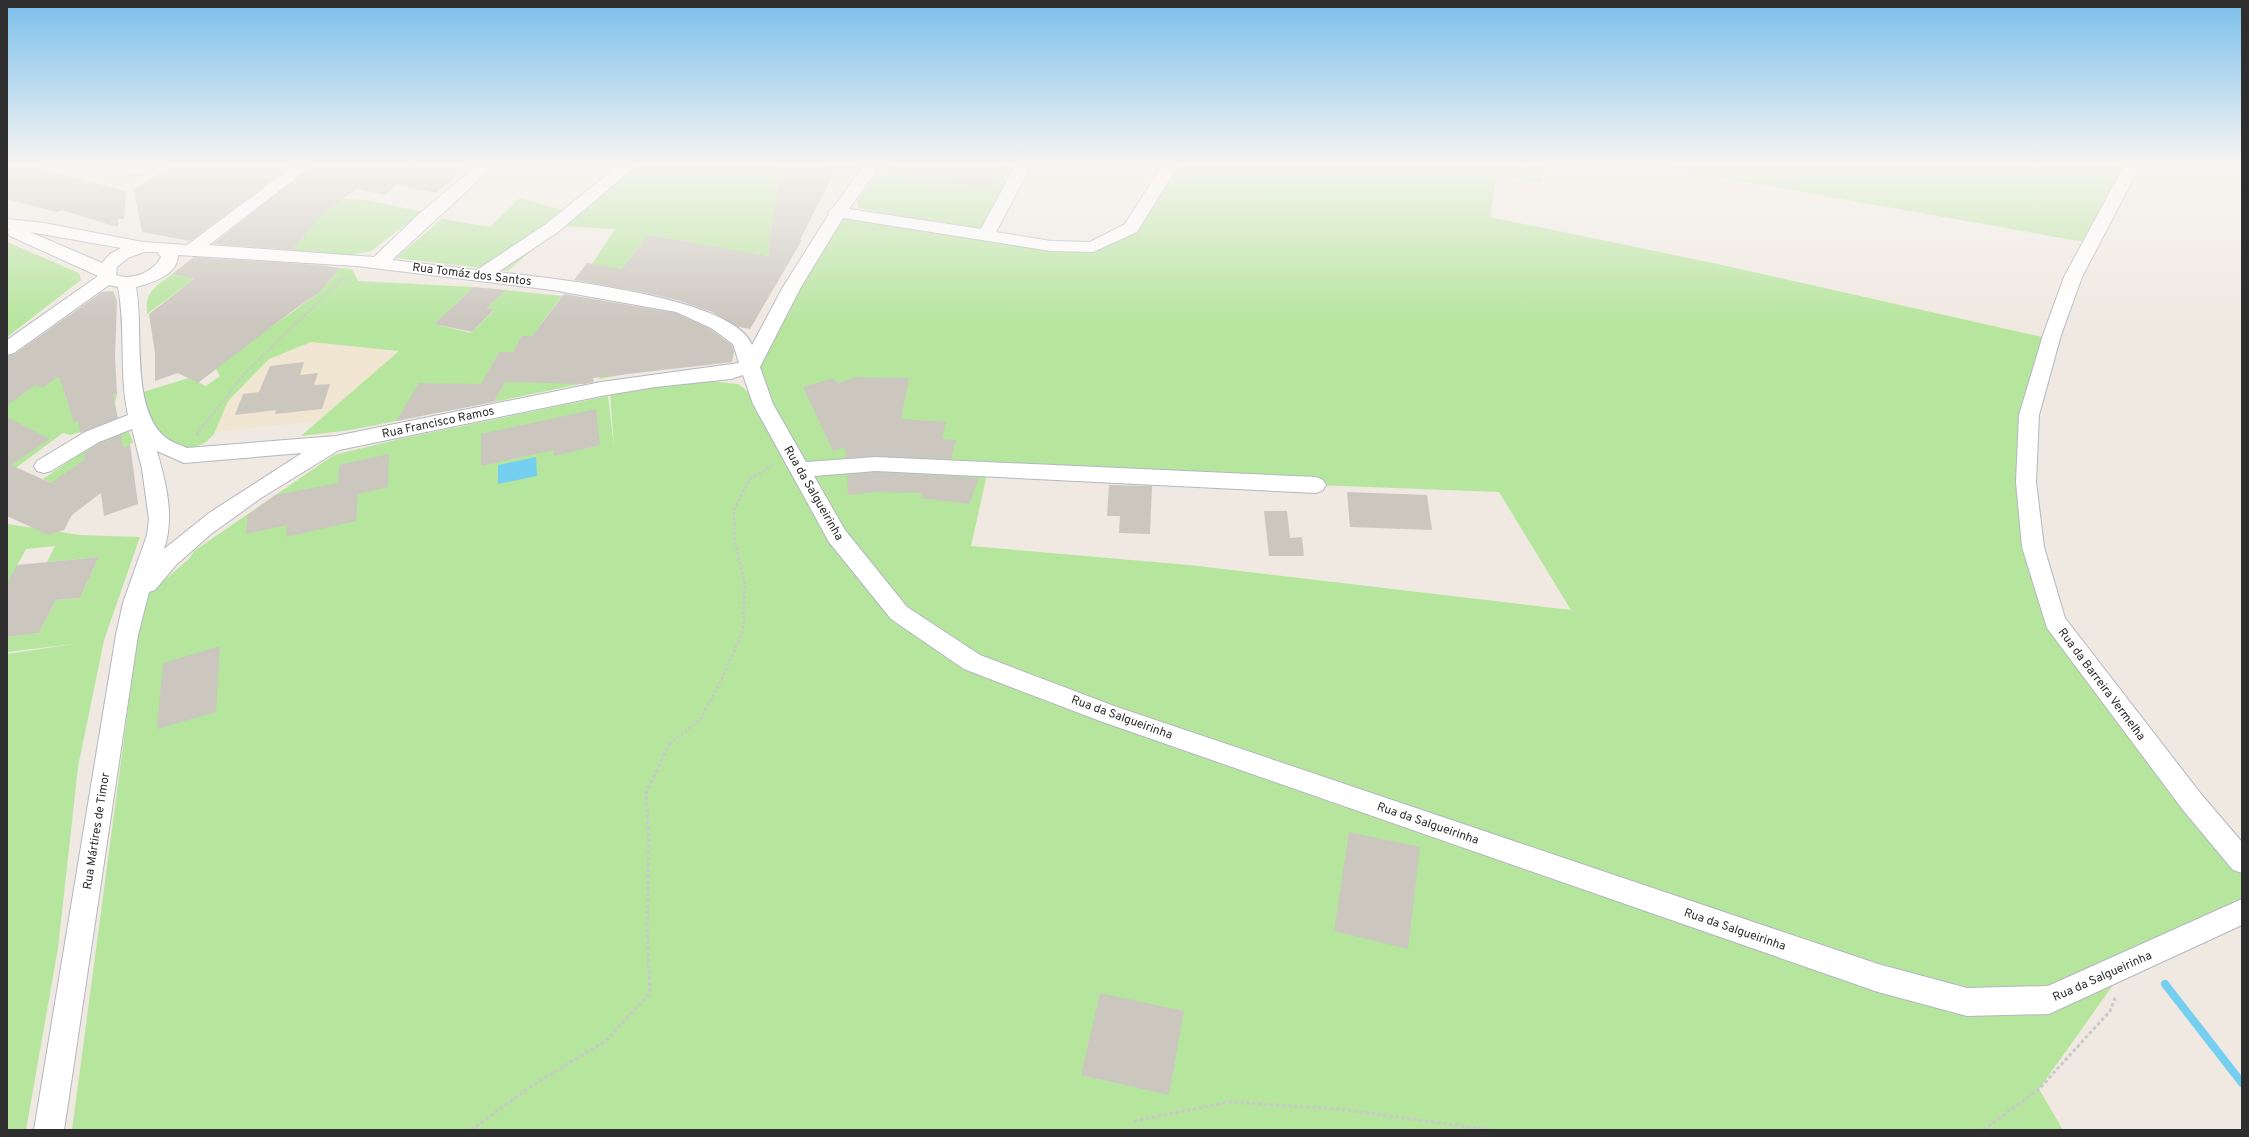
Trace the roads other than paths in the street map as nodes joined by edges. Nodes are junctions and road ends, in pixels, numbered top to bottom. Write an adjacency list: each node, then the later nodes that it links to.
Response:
1 (235, 217): 14 (street)
2 (426, 217): 15 (street)
3 (565, 217): 16 (street)
4 (833, 217): 19 (street)
5 (868, 217): 11 (street)
6 (996, 217): 11 (street)
7 (1138, 217): 11 (street)
8 (2105, 217): 27 (street, Rua da Barreira Vermelha)
9 (7, 224): 12 (street, Rua Tomáz dos Santos)
10 (7, 229): 17 (street)
11 (986, 236)
12 (144, 247): 13 (street, Rua Tomáz dos Santos); 17 (street)
13 (166, 250): 14 (street, Rua Tomáz dos Santos); 17 (street)
14 (191, 250): 15 (street, Rua Tomáz dos Santos)
15 (377, 264): 16 (street, Rua Tomáz dos Santos)
16 (481, 275): 19 (street, Rua Tomáz dos Santos)
17 (114, 277): 18 (street); 20 (street, Rua Francisco Ramos)
18 (7, 349)
19 (751, 366): 21 (street, Rua Francisco Ramos); 22 (street, Rua da Salgueirinha)
20 (139, 418): 21 (street, Rua Francisco Ramos); 23 (street); 25 (street, Rua Francisco Ramos)
21 (336, 443): 26 (street)
22 (795, 463): 24 (street); 28 (street, Rua da Salgueirinha)
23 (44, 466)
24 (1316, 486)
25 (158, 535): 26 (street, Rua Mártires de Timor)
26 (134, 603): 29 (street, Rua Mártires de Timor)
27 (2242, 861)
28 (2242, 912)
29 (49, 1130)

